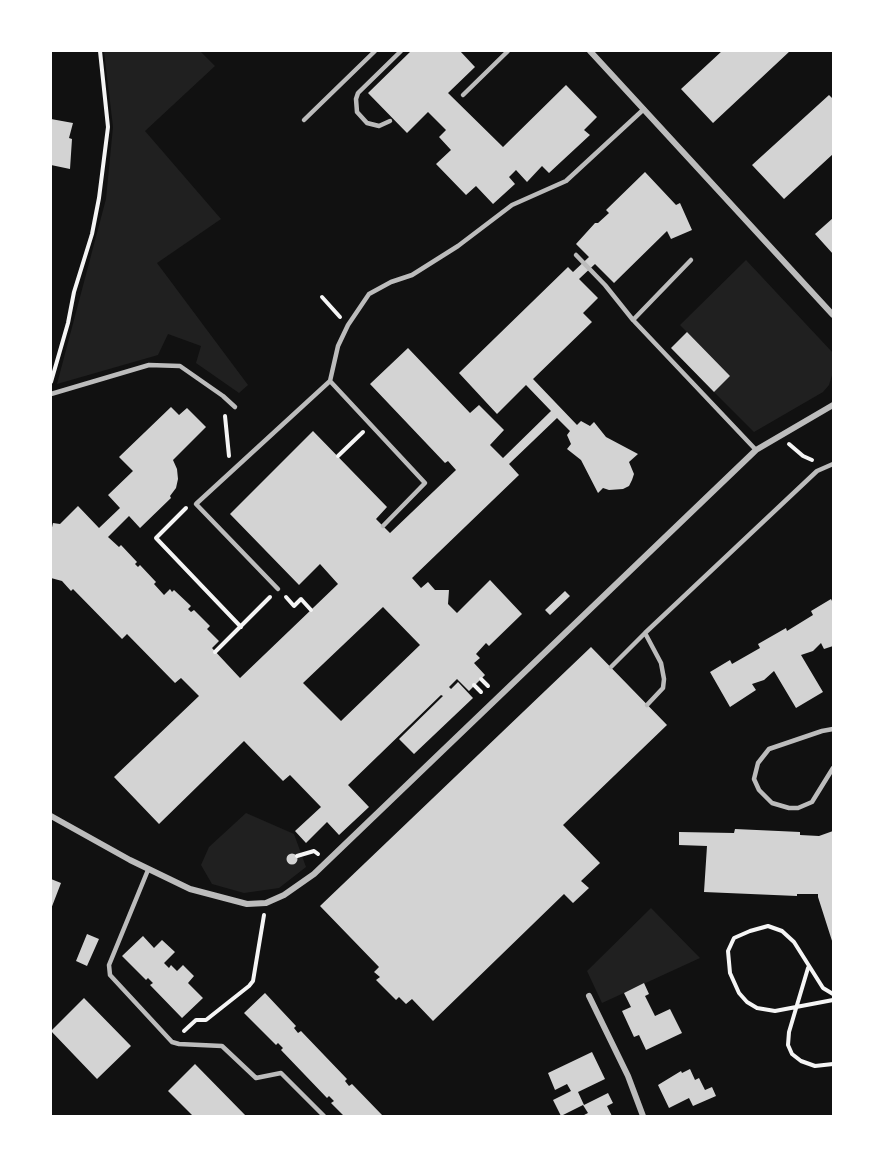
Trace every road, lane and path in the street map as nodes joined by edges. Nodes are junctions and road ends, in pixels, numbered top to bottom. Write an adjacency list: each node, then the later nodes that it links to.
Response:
1 (100, 51): 17 (path)
2 (375, 51): 8 (lane)
3 (401, 51): 9 (lane)
4 (508, 51): 6 (lane)
5 (590, 51): 7 (street)
6 (463, 94)
7 (644, 110): 13 (street); 15 (lane)
8 (304, 120)
9 (390, 121)
10 (576, 255): 14 (lane)
11 (691, 260): 14 (lane)
12 (322, 297): 15 (path)
13 (832, 314)
14 (633, 320): 23 (lane)
15 (348, 325): 16 (lane)
16 (330, 381): 22 (lane); 26 (lane)
17 (51, 383)
18 (51, 394): 19 (lane)
19 (223, 396): 21 (lane); 26 (path)
20 (833, 405): 23 (street)
21 (235, 407)
22 (370, 425): 24 (path); 28 (lane)
23 (756, 450): 45 (street)
24 (338, 456)
25 (833, 464): 33 (lane)
26 (231, 472): 27 (lane)
27 (196, 504): 29 (lane); 32 (path)
28 (383, 526)
29 (278, 589): 32 (path)
30 (289, 600): 31 (path)
31 (312, 610)
32 (241, 627): 34 (path)
33 (645, 633): 35 (lane); 40 (lane)
34 (215, 652)
35 (611, 668)
36 (481, 679): 38 (path)
37 (474, 685): 39 (path)
38 (488, 686)
39 (482, 692)
40 (647, 705)
41 (833, 729): 42 (lane)
42 (833, 768)
43 (51, 816): 44 (street)
44 (148, 870): 45 (street); 51 (lane)
45 (266, 903): 51 (path)
46 (808, 968): 47 (path); 50 (path); 50 (path)
47 (833, 994)
48 (589, 996): 54 (street)
49 (833, 1000): 50 (path)
50 (796, 1008): 52 (path)
51 (172, 1042): 53 (lane)
52 (833, 1064)
53 (324, 1116)
54 (643, 1116)

